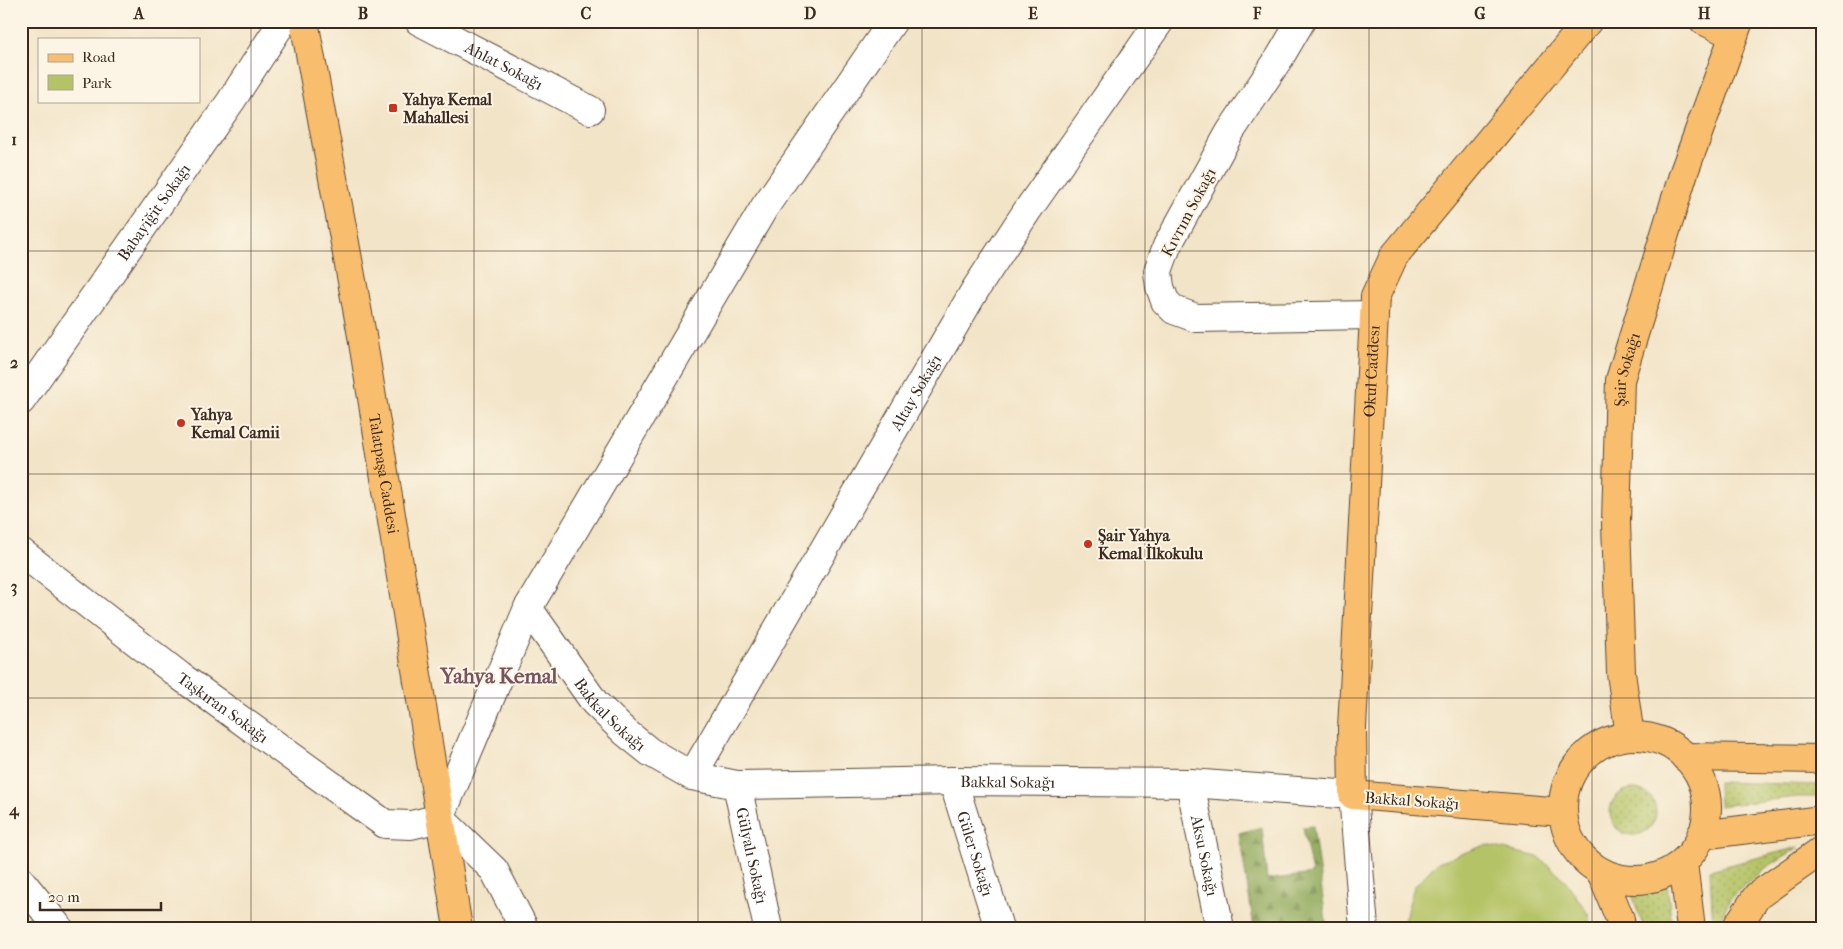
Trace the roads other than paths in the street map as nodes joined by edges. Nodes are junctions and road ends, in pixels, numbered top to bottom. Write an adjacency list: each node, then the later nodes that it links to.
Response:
1 (283, 21): 12 (street, Babayiğit Sokağı)
2 (304, 21): 24 (main road, Talatpaşa Caddesi)
3 (420, 21): 10 (street, Ahlat Sokağı)
4 (893, 21): 14 (street)
5 (1160, 21): 18 (street, Altay Sokağı)
6 (1301, 21): 11 (street, Kıvrım Sokağı)
7 (1588, 21): 11 (main road, Okul Caddesı)
8 (1704, 21): 9 (main road)
9 (1736, 28): 15 (main road, Şair Sokağı)
10 (590, 110)
11 (1374, 315): 22 (main road, Okul Caddesı)
12 (21, 401)
13 (21, 552): 24 (street, Taşkıran Sokağı)
14 (528, 608): 18 (street, Bakkal Sokağı); 24 (street)
15 (1630, 736): 16 (main road); 23 (main road)
16 (1685, 757): 17 (main road); 26 (main road)
17 (1822, 759)
18 (692, 776): 21 (street, Bakkal Sokağı)
19 (953, 781): 20 (street, Bakkal Sokağı); 21 (street, Bakkal Sokağı); 35 (street, Güler Sokağı)
20 (1190, 783): 22 (street, Bakkal Sokağı); 36 (street, Aksu Sokağı)
21 (737, 785): 34 (street, Gülyalı Sokağı)
22 (1352, 795): 23 (main road, Bakkal Sokağı); 37 (street)
23 (1562, 812): 29 (main road)
24 (440, 818): 32 (main road, Talatpaşa Caddesi); 33 (street)
25 (1822, 820): 26 (main road)
26 (1701, 835): 28 (main road)
27 (1822, 850): 40 (main road)
28 (1683, 863): 29 (main road); 39 (main road)
29 (1601, 872): 38 (main road)
30 (21, 881): 31 (street)
31 (59, 928)
32 (458, 928)
33 (524, 928)
34 (768, 928)
35 (999, 928)
36 (1220, 928)
37 (1364, 928)
38 (1621, 928)
39 (1691, 928)
40 (1736, 928)

